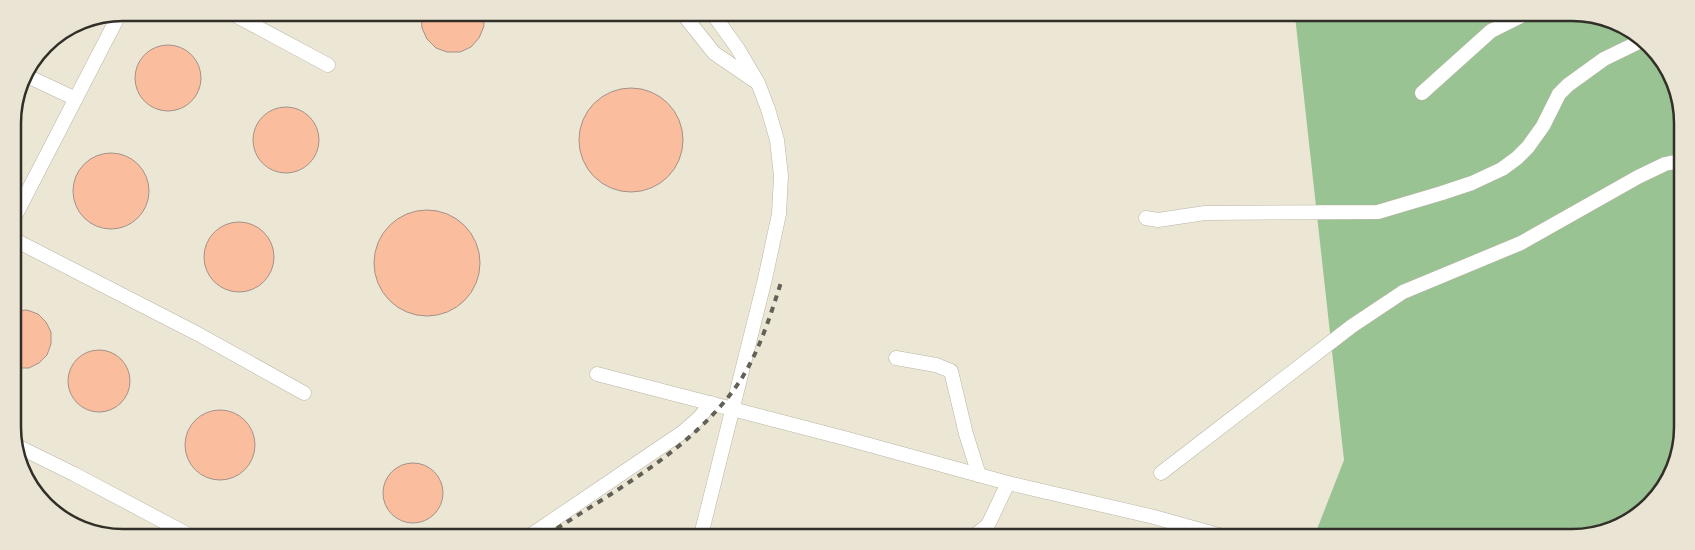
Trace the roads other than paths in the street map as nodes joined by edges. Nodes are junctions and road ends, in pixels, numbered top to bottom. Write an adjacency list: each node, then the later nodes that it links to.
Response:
1 (116, 21): 11 (street)
2 (246, 21): 7 (street)
3 (689, 21): 9 (street)
4 (717, 21): 9 (street)
5 (1511, 21): 10 (street)
6 (1636, 44): 14 (street)
7 (328, 65)
8 (32, 78): 11 (street)
9 (758, 83): 20 (street)
10 (1422, 93)
11 (76, 99): 13 (street)
12 (1674, 162): 22 (street)
13 (21, 205)
14 (1146, 218)
15 (21, 243): 18 (street)
16 (896, 358): 23 (street)
17 (597, 374): 19 (street)
18 (304, 393)
19 (711, 403): 20 (street); 26 (street)
20 (733, 409): 23 (street); 27 (street)
21 (24, 450): 25 (street)
22 (1161, 473)
23 (979, 475): 24 (street)
24 (1008, 483): 28 (street); 29 (street)
25 (178, 529)
26 (540, 529)
27 (703, 529)
28 (983, 529)
29 (1197, 529)

